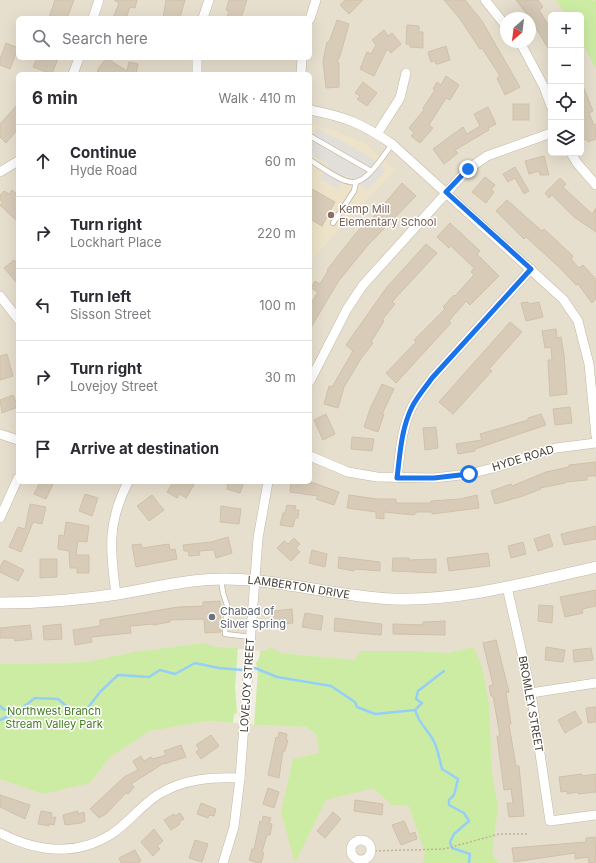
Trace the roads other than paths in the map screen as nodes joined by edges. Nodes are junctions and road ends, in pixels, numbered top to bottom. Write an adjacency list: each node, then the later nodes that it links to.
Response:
1 (99, 0): 5 (street)
2 (209, 0): 6 (street)
3 (316, 0): 7 (street)
4 (484, 0): 8 (street)
5 (93, 16)
6 (204, 16)
7 (311, 16)
8 (500, 19)
9 (523, 48): 17 (street)
10 (78, 60): 13 (street)
11 (197, 60): 14 (street)
12 (302, 60): 15 (street)
13 (74, 72)
14 (197, 72)
15 (301, 72)
16 (406, 73): 19 (street)
17 (548, 98)
18 (312, 110): 19 (street)
19 (377, 134): 22 (street)
20 (548, 134): 30 (street)
21 (312, 137): 26 (lane)
22 (392, 144): 26 (lane); 30 (street)
23 (573, 156): 29 (street)
24 (312, 161): 28 (lane)
25 (16, 163): 27 (street)
26 (372, 171): 28 (lane)
27 (0, 172)
28 (356, 182): 31 (lane)
29 (596, 185)
30 (446, 192): 32 (street); 35 (street)
31 (333, 223)
32 (531, 269): 37 (street); 41 (street)
33 (0, 296): 34 (street)
34 (16, 317)
35 (312, 377)
36 (0, 434): 38 (street)
37 (596, 436)
38 (16, 439)
39 (596, 443): 41 (street, HYDE ROAD)
40 (312, 457): 41 (street, HYDE ROAD)
41 (397, 478)
42 (16, 482): 45 (street)
43 (127, 484): 50 (street)
44 (268, 484): 48 (street, LOVEJOY STREET)
45 (0, 518)
46 (596, 567): 49 (street, LAMBERTON DRIVE)
47 (221, 579): 48 (street, LAMBERTON DRIVE); 50 (street, LAMBERTON DRIVE); 52 (lane)
48 (255, 581): 49 (street, LAMBERTON DRIVE); 52 (street, LOVEJOY STREET)
49 (508, 587): 54 (street, BROMLEY STREET)
50 (116, 594): 51 (street, LAMBERTON DRIVE)
51 (0, 603)
52 (251, 637): 55 (street, LOVEJOY STREET)
53 (596, 683): 54 (street)
54 (531, 693): 56 (street, BROMLEY STREET)
55 (240, 778): 57 (street); 59 (street, LOVEJOY STREET)
56 (596, 815)
57 (0, 833)
58 (356, 861): 58 (street)
59 (223, 863)

